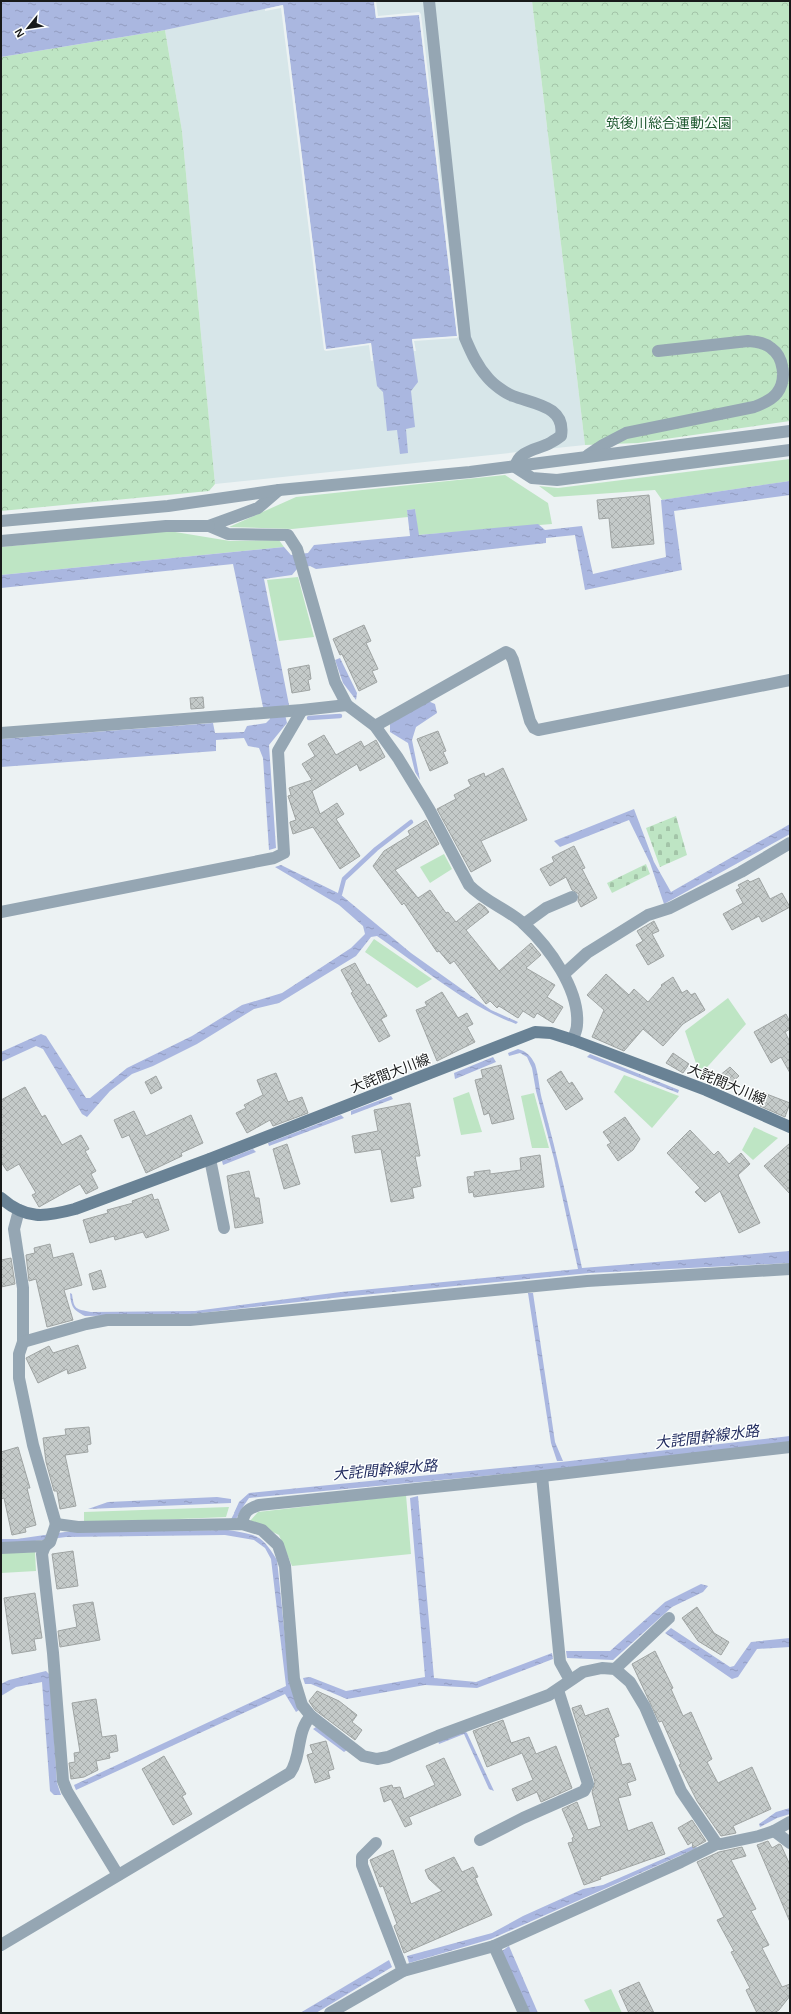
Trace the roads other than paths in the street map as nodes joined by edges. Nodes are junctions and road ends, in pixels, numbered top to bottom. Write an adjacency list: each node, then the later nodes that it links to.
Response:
1 (429, 1): 6 (street)
2 (658, 350): 5 (street)
3 (790, 431): 5 (street)
4 (790, 450): 6 (street)
5 (585, 457): 6 (street)
6 (514, 466): 7 (street)
7 (279, 490): 8 (street); 9 (street)
8 (1, 521)
9 (209, 526): 10 (street); 12 (street)
10 (1, 541)
11 (790, 680): 14 (street)
12 (347, 705): 13 (street); 14 (street)
13 (297, 711): 15 (street); 18 (street)
14 (374, 726): 19 (street)
15 (1, 732)
16 (790, 843): 20 (street)
17 (572, 897): 19 (street)
18 (1, 912)
19 (524, 924): 20 (street)
20 (564, 974): 21 (street)
21 (573, 1040): 22 (main road, 大詫間大川線); 23 (main road, 大詫間大川線)
22 (790, 1127)
23 (210, 1159): 25 (main road, 大詫間大川線); 26 (street)
24 (1, 1198): 25 (main road, 大詫間大川線)
25 (19, 1210): 28 (street)
26 (224, 1228)
27 (790, 1269): 28 (street)
28 (23, 1342): 32 (street)
29 (790, 1447): 30 (street)
30 (542, 1476): 31 (street); 37 (street)
31 (242, 1524): 32 (street); 39 (street)
32 (55, 1527): 33 (street)
33 (48, 1544): 34 (street); 46 (street)
34 (1, 1548)
35 (669, 1618): 36 (street)
36 (615, 1669): 37 (street); 45 (street)
37 (570, 1680): 38 (street)
38 (558, 1690): 39 (street); 42 (street)
39 (311, 1716): 46 (street)
40 (790, 1822): 41 (street)
41 (774, 1831): 44 (street); 45 (street)
42 (480, 1840)
43 (376, 1843): 49 (street)
44 (790, 1843)
45 (717, 1844): 48 (street)
46 (118, 1875): 47 (street)
47 (1, 1945)
48 (494, 1946): 49 (street); 51 (street)
49 (403, 1971): 50 (street)
50 (330, 2013)
51 (524, 2013)

